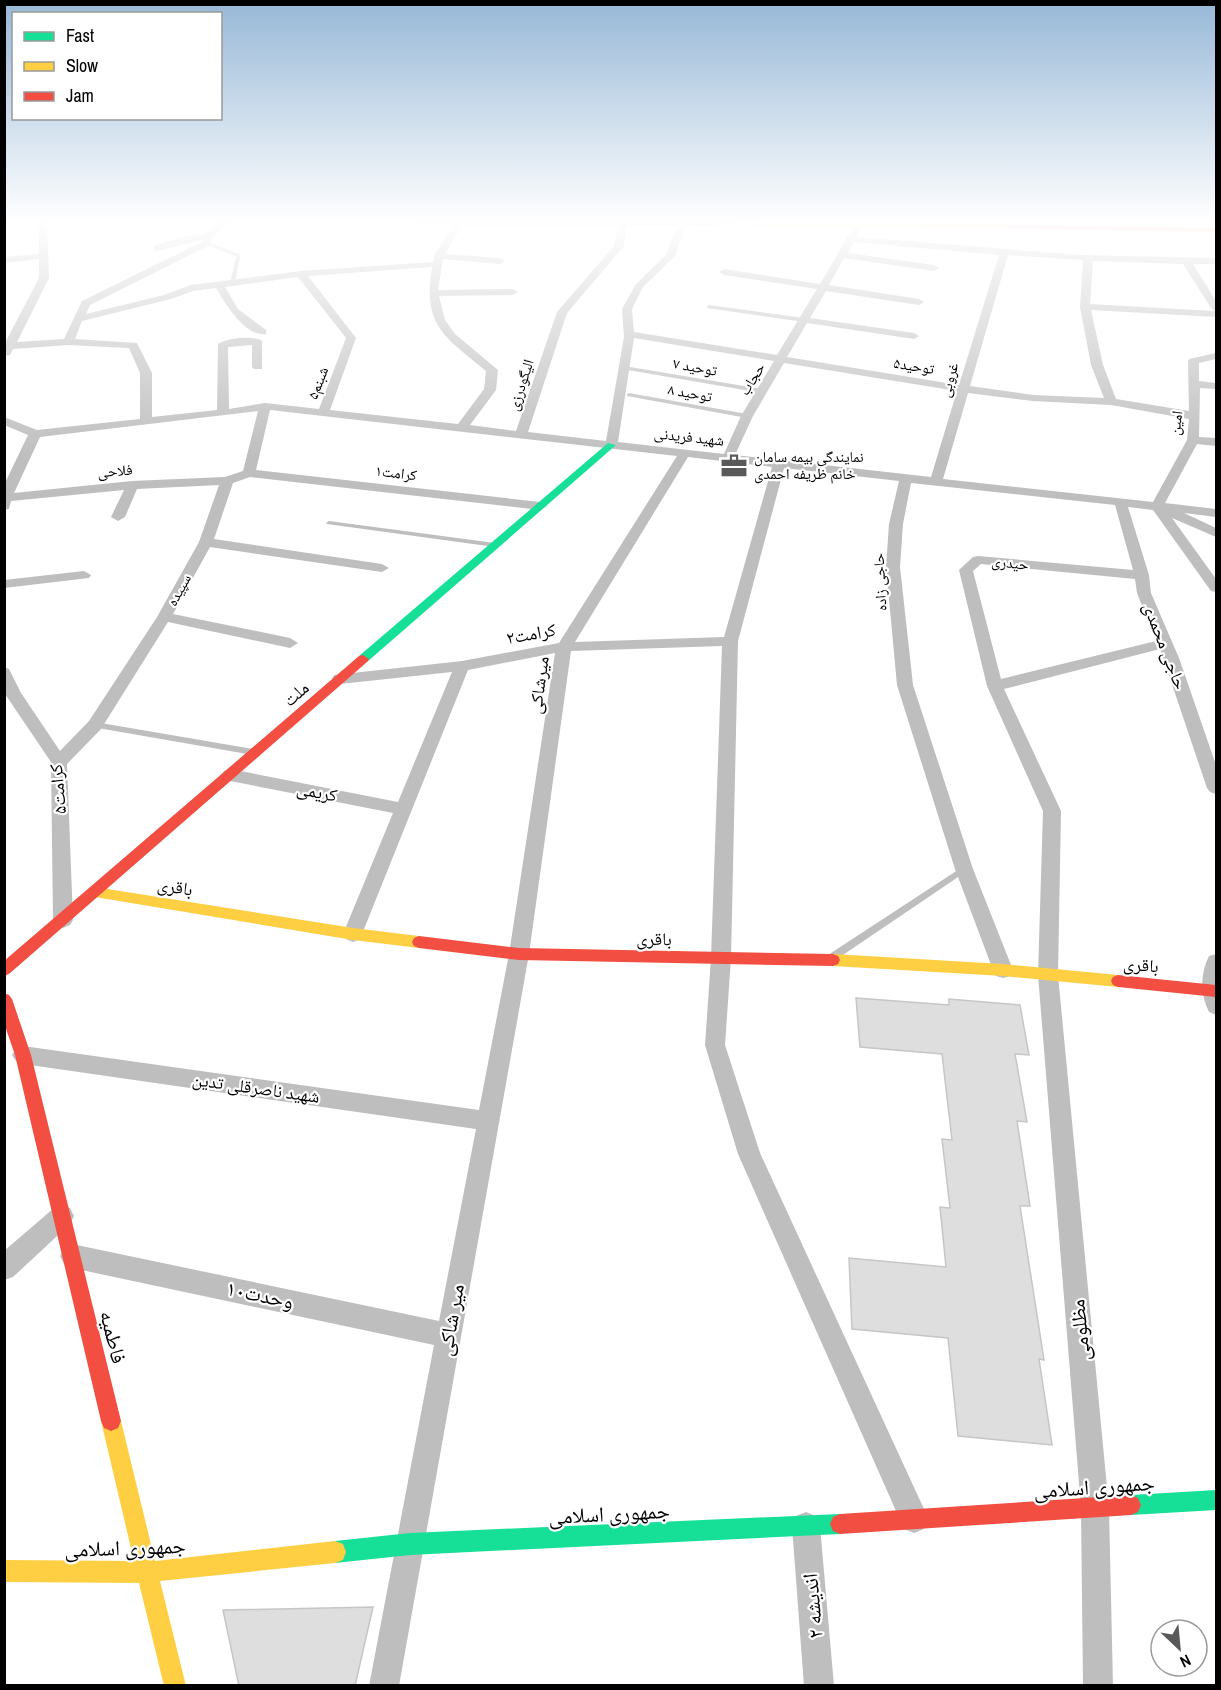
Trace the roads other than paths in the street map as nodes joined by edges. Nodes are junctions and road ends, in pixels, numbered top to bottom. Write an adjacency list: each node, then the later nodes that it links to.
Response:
1 (32, 302): 21 (street)
2 (88, 302): 15 (street)
3 (147, 302): 15 (street)
4 (231, 302): 17 (street)
5 (323, 302): 34 (street, شبنم۵)
6 (435, 302): 39 (street)
7 (571, 302): 41 (street, الیگودرزی)
8 (631, 302): 18 (street)
9 (814, 302): 16 (street, حجاب)
10 (987, 302): 28 (street, غروبی)
11 (1085, 302): 13 (street)
12 (709, 307): 16 (lane)
13 (1085, 307): 14 (street); 31 (street)
14 (1216, 314)
15 (78, 319): 20 (street)
16 (804, 320): 19 (street); 23 (street, حجاب)
17 (262, 332)
18 (628, 334): 23 (street, توحید۵); 25 (street)
19 (914, 336)
20 (68, 342): 21 (street); 38 (street)
21 (7, 351)
22 (1216, 356): 26 (street, امین)
23 (781, 360): 28 (street, توحید۵); 29 (street, حجاب)
24 (258, 367): 33 (street)
25 (624, 368): 29 (lane, توحید ۷); 44 (street)
26 (1194, 384): 27 (street); 36 (street, امین)
27 (1216, 386)
28 (965, 389): 31 (street, توحید۵); 51 (street, غروبی)
29 (762, 391): 35 (street, حجاب)
30 (629, 395): 35 (lane, توحید ۸)
31 (1111, 402): 36 (street, توحید۵)
32 (266, 406): 33 (street, شهید فریدنی); 34 (street, شهید فریدنی); 48 (street)
33 (223, 413): 38 (street, شهید فریدنی)
34 (323, 413): 39 (street, شهید فریدنی)
35 (747, 416): 46 (street, حجاب)
36 (1195, 416): 42 (street, امین)
37 (4, 420): 40 (street)
38 (146, 422): 40 (street, شهید فریدنی)
39 (462, 428): 41 (street, شهید فریدنی)
40 (35, 434): 53 (street)
41 (521, 435): 44 (street, شهید فریدنی)
42 (1193, 440): 43 (street); 57 (street, امین)
43 (1216, 442)
44 (610, 445): 45 (street, شهید فریدنی); 56 (street, ملت)
45 (685, 453): 46 (street, شهید فریدنی); 73 (street, میرشاکی)
46 (728, 458): 47 (street, شهید فریدنی)
47 (779, 464): 49 (street, شهید فریدنی); 70 (street)
48 (249, 473): 50 (street); 56 (street, کرامت۱)
49 (906, 478): 51 (street, شهید فریدنی); 84 (street, حاجی زاده)
50 (227, 481): 52 (street, فلاحی); 62 (street, سپیده)
51 (936, 482): 54 (street, شهید فریدنی)
52 (132, 485): 53 (street, فلاحی); 59 (street)
53 (5, 498): 55 (street)
54 (1120, 502): 57 (street, شهید فریدنی); 66 (street, حاجی محمدی)
55 (4, 506)
56 (540, 506): 63 (street, ملت)
57 (1157, 506): 58 (street, شهید فریدنی); 61 (street); 68 (street)
58 (1216, 513)
59 (118, 517)
60 (329, 523): 63 (lane)
61 (1216, 533)
62 (206, 542): 64 (street); 69 (street, سپیده)
63 (495, 545): 76 (street, ملت)
64 (382, 568)
65 (84, 575): 67 (street)
66 (1142, 575): 72 (street, حاجی محمدی); 77 (street, حیدری)
67 (4, 584)
68 (1216, 588)
69 (164, 617): 71 (street); 78 (street, سپیده)
70 (730, 641): 73 (street, کرامت۲); 89 (street)
71 (290, 643)
72 (1165, 643): 77 (street); 82 (street, حاجی محمدی)
73 (564, 647): 74 (street, کرامت۲); 88 (street, میرشاکی)
74 (462, 666): 76 (street, کرامت۲); 83 (street)
75 (4, 672): 80 (street, کرامت۵)
76 (340, 679): 79 (street, ملت)
77 (995, 686): 94 (street, مظلومی)
78 (95, 725): 79 (lane); 80 (street, سپیده)
79 (256, 752): 81 (street, ملت)
80 (59, 762): 86 (street, کرامت۵)
81 (230, 775): 83 (street, کریمی); 85 (street, ملت)
82 (1216, 788)
83 (403, 809): 87 (street)
84 (964, 869): 90 (lane); 93 (street, حاجی زاده)
85 (95, 892): 86 (street, ملت); 87 (street, باقری)
86 (63, 920): 92 (street, ملت)
87 (353, 934): 88 (street, باقری)
88 (519, 954): 89 (street, باقری); 98 (street, میر شاکی)
89 (721, 958): 90 (street, باقری); 105 (street)
90 (829, 960): 93 (street, باقری)
91 (1216, 962): 95 (street)
92 (4, 970)
93 (1004, 970): 94 (street, باقری)
94 (1048, 975): 95 (street, باقری); 104 (street, مظلومی)
95 (1215, 995)
96 (4, 999): 97 (street, فاطمیه)
97 (23, 1054): 98 (street, شهید ناصرقلی تدین); 99 (street, فاطمیه)
98 (488, 1121): 102 (street, میر شاکی)
99 (62, 1216): 100 (street, فاطمیه); 101 (street)
100 (72, 1256): 102 (street, وحدت۱۰); 109 (street, فاطمیه)
101 (4, 1268)
102 (448, 1335): 107 (street, میر شاکی)
103 (1216, 1500): 104 (street, جمهوری اسلامی)
104 (1095, 1508): 105 (street, جمهوری اسلامی); 113 (street, مظلومی)
105 (914, 1519): 106 (street, جمهوری اسلامی)
106 (806, 1526): 107 (street, جمهوری اسلامی); 112 (street, اندیشه ۲)
107 (410, 1544): 109 (street, جمهوری اسلامی); 111 (street, میر شاکی)
108 (4, 1571): 109 (street, جمهوری اسلامی)
109 (148, 1572): 110 (street, فاطمیه)
110 (175, 1686)
111 (384, 1686)
112 (819, 1686)
113 (1098, 1686)

